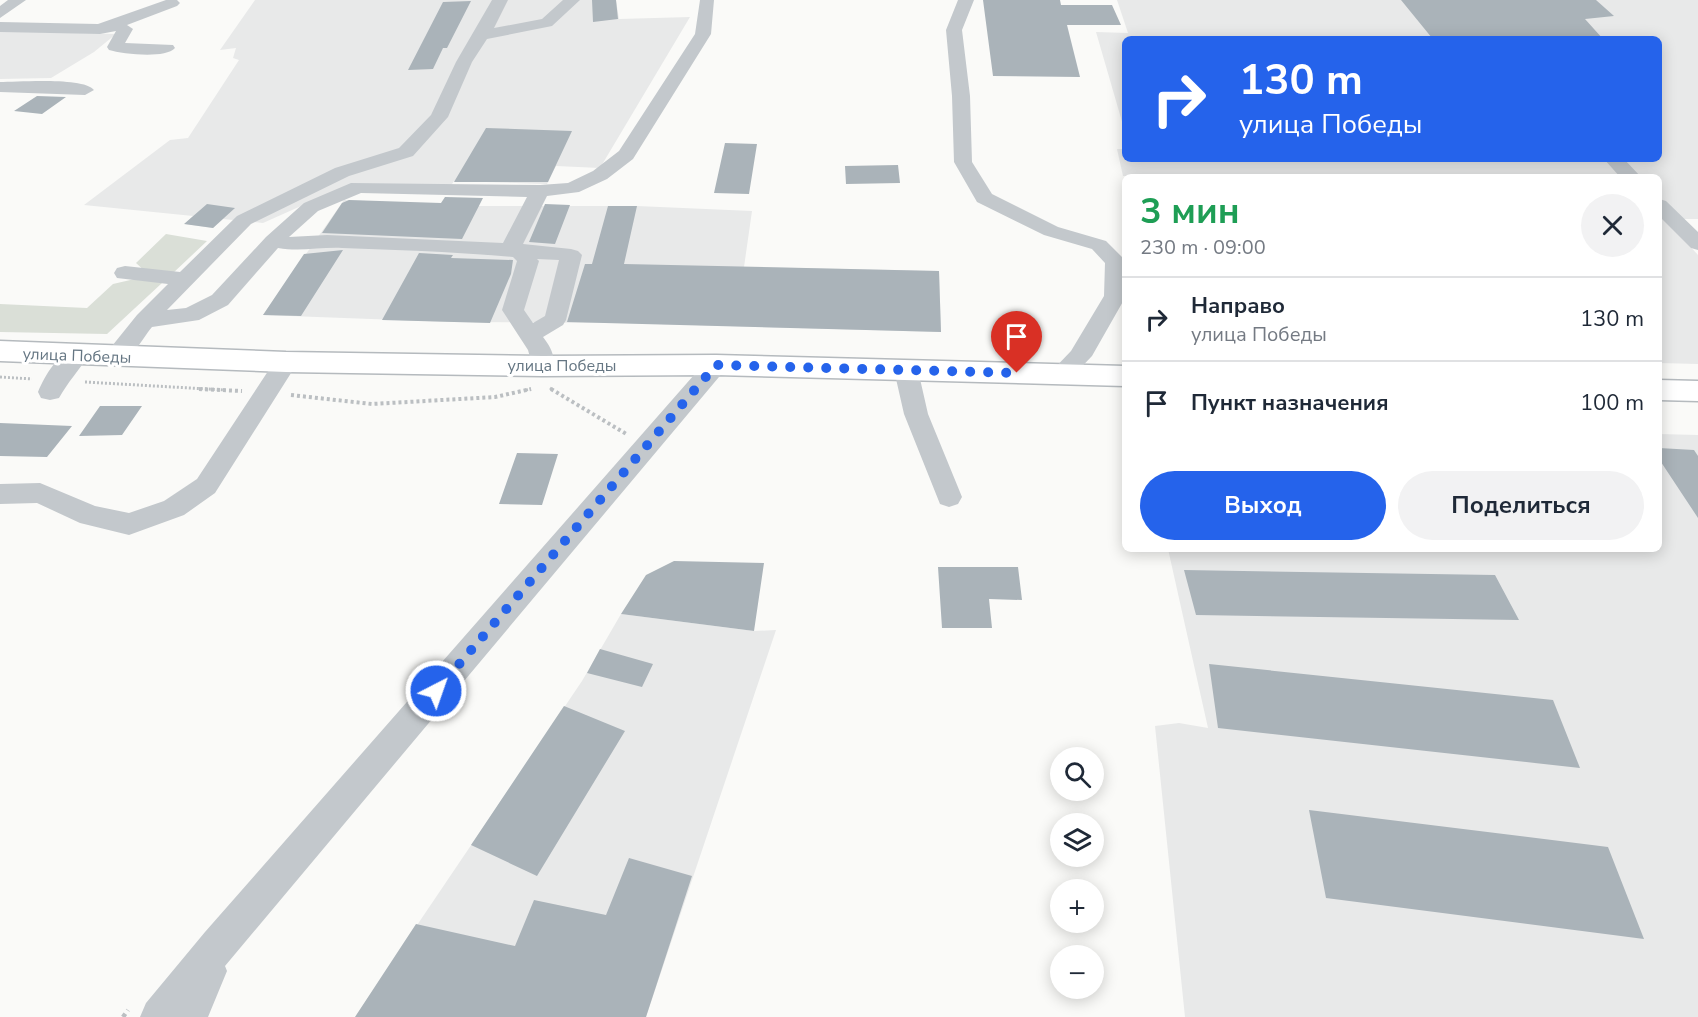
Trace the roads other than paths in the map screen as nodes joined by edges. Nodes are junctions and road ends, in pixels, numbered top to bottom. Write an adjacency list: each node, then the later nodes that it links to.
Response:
1 (18, 0): 7 (street)
2 (500, 0): 10 (street)
3 (572, 0): 10 (street)
4 (707, 0): 16 (street)
5 (966, 0): 31 (street)
6 (172, 3): 8 (street)
7 (0, 13)
8 (110, 25): 9 (street); 11 (street)
9 (0, 27)
10 (482, 35): 22 (street)
11 (167, 48)
12 (0, 87): 13 (street)
13 (85, 90)
14 (1616, 162): 15 (street)
15 (1628, 174)
16 (540, 191): 18 (street); 20 (street)
17 (1662, 208): 19 (street)
18 (273, 241): 20 (street); 23 (street)
19 (1698, 244)
20 (520, 250): 24 (street); 24 (street)
21 (125, 273): 22 (street)
22 (187, 279): 23 (street)
23 (145, 320): 27 (street)
24 (531, 334): 33 (street)
25 (0, 351): 26 (main road, улица Победы)
26 (77, 355): 27 (main road, улица Победы); 34 (street)
27 (117, 357): 28 (main road, улица Победы)
28 (286, 362): 33 (main road, улица Победы); 37 (street)
29 (716, 365): 30 (main road, улица Победы); 33 (main road, улица Победы); 39 (street)
30 (906, 370): 31 (main road, улица Победы); 38 (street)
31 (1061, 374): 32 (main road, улица Победы)
32 (1122, 376)
33 (541, 380)
34 (53, 386)
35 (1662, 390): 36 (main road)
36 (1698, 391)
37 (0, 494)
38 (950, 497)
39 (218, 945): 40 (street); 41 (street)
40 (160, 1017)
41 (189, 1017)

